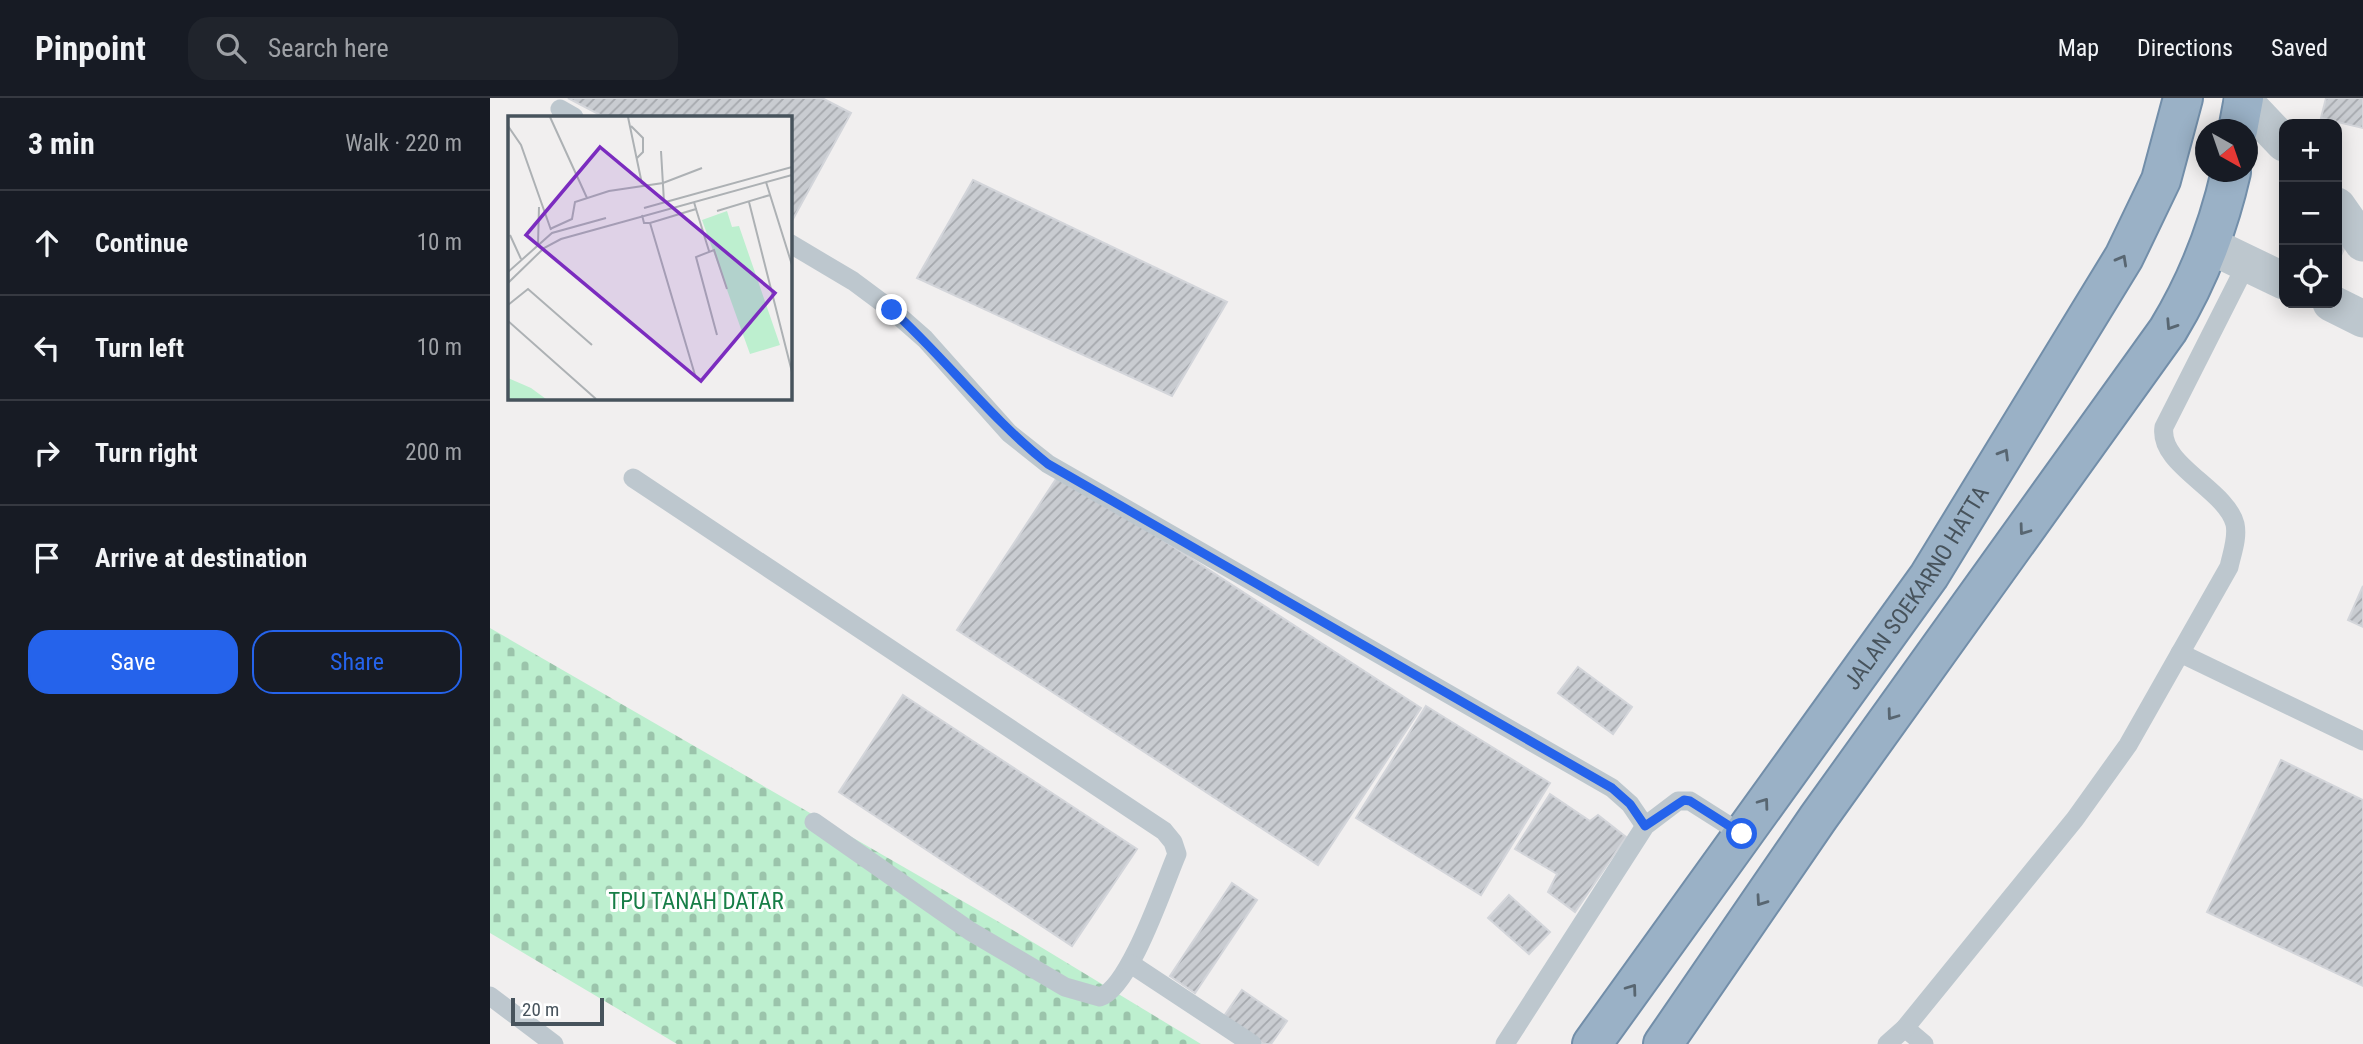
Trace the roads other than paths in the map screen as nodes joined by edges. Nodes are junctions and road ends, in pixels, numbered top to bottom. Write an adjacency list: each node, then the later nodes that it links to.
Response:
1 (2183, 98): 18 (highway, JALAN SOEKARNO HATTA, one-way to 1)
2 (2242, 109): 3 (street)
3 (2279, 139)
4 (2228, 182): 8 (highway)
5 (2342, 213): 6 (street)
6 (2363, 243)
7 (791, 244): 17 (lane)
8 (2211, 246): 9 (street); 22 (highway, one-way to 22)
9 (2247, 262): 10 (street); 14 (lane)
10 (2279, 278)
11 (2341, 308): 12 (street)
12 (2363, 319)
13 (633, 478): 19 (lane)
14 (2180, 653): 15 (lane); 21 (lane)
15 (2363, 741)
16 (814, 821): 19 (lane)
17 (1645, 826): 18 (lane); 25 (lane)
18 (1742, 834): 26 (highway, JALAN SOEKARNO HATTA, one-way to 18)
19 (1131, 964): 24 (lane)
20 (490, 996): 23 (lane)
21 (1905, 1028): 27 (lane); 28 (lane)
22 (1669, 1041)
23 (554, 1044)
24 (1252, 1044)
25 (1505, 1044)
26 (1592, 1044)
27 (1887, 1044)
28 (1924, 1044)

